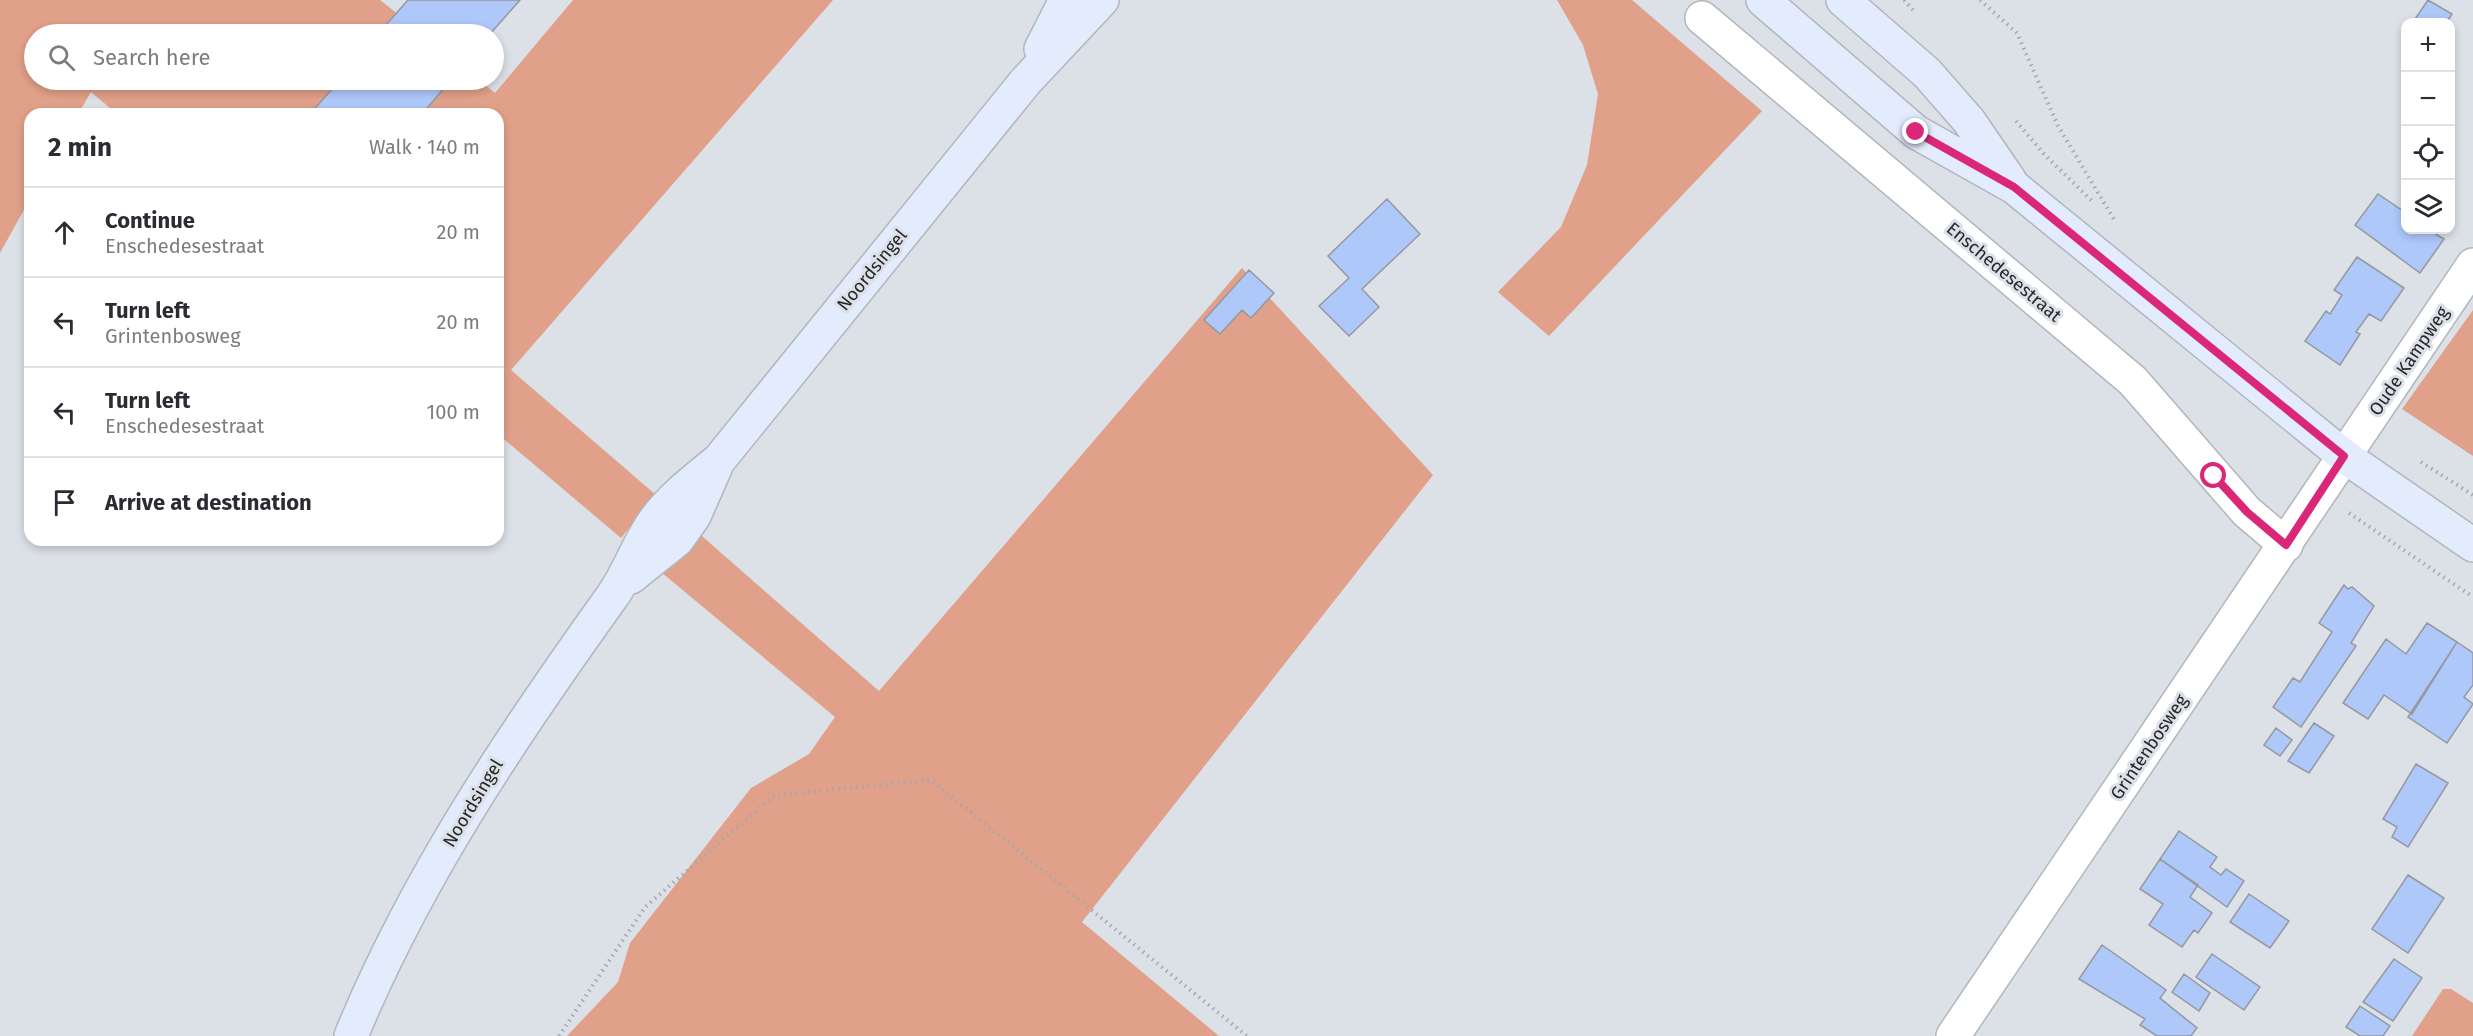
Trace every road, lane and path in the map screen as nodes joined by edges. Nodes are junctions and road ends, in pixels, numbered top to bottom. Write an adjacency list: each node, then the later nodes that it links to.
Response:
1 (1066, 0): 9 (main road, Noordsingel)
2 (1102, 0): 9 (main road, Noordsingel)
3 (1763, 0): 11 (main road)
4 (1843, 0): 11 (main road)
5 (1904, 0): 7 (path)
6 (1980, 0): 10 (path)
7 (1919, 15)
8 (1702, 18): 15 (street, Enschedesestraat)
9 (1026, 81): 18 (main road, Noordsingel)
10 (2008, 112)
11 (2014, 187): 13 (main road)
12 (2473, 265): 13 (street, Oude Kampweg)
13 (2344, 456): 14 (street, Grintenbosweg); 16 (main road)
14 (2321, 494): 15 (street, Grintenbosweg); 17 (path)
15 (2286, 545): 21 (street, Grintenbosweg)
16 (2473, 545)
17 (2473, 597)
18 (351, 1036)
19 (559, 1036): 20 (path)
20 (1247, 1036)
21 (1953, 1036)

